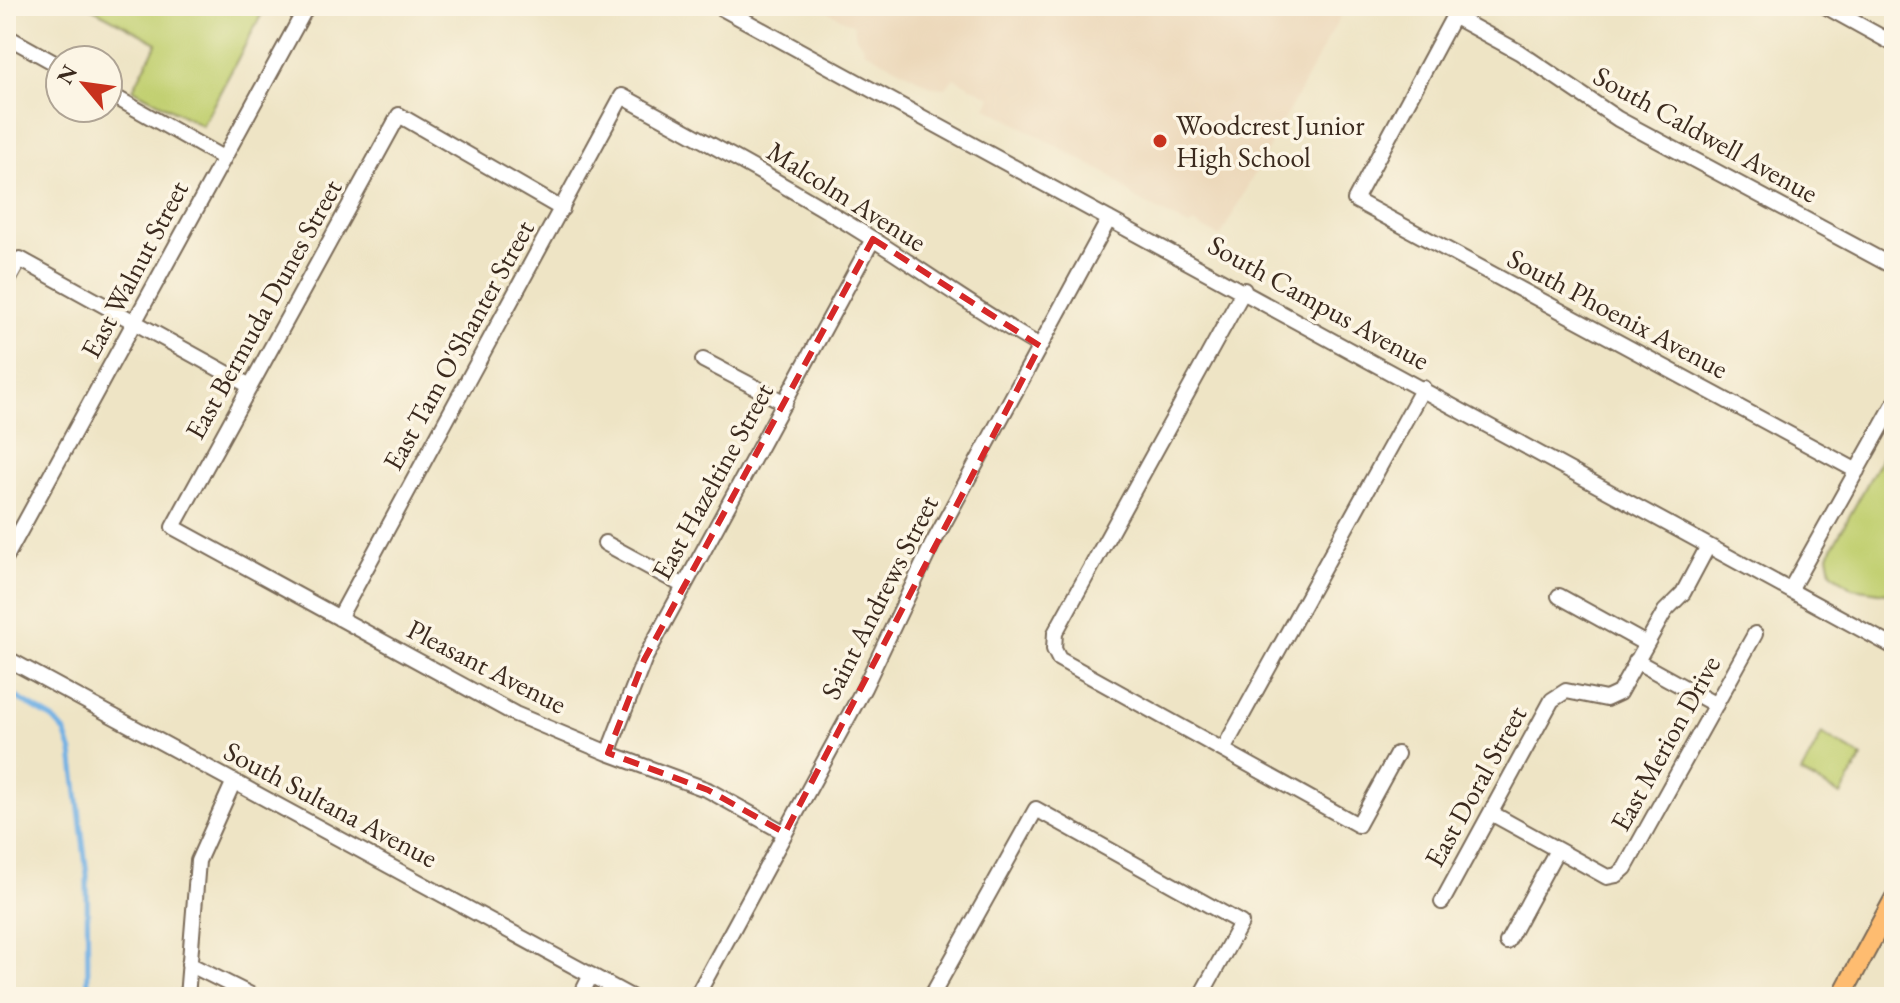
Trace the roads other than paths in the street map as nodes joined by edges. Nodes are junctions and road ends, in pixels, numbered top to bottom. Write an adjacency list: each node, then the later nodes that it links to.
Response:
1 (307, 6): 10 (street, East Walnut Street)
2 (718, 6): 12 (street, South Campus Avenue)
3 (1825, 6): 6 (street)
4 (1456, 11): 14 (street, South Caldwell Avenue); 24 (street, South Phoenix Avenue)
5 (6, 36): 7 (street)
6 (1894, 44)
7 (44, 57)
8 (622, 96): 11 (street, East Tam O'Shanter Street); 13 (street, Malcolm Avenue)
9 (124, 102): 10 (street)
10 (223, 158): 17 (street, East Walnut Street)
11 (562, 209): 20 (street, East Bermuda Dunes Street); 32 (street, East Tam O'Shanter Street)
12 (1109, 219): 16 (street, South Campus Avenue); 18 (street, Saint Andrews Street)
13 (873, 239): 18 (street, Malcolm Avenue); 22 (street, East Hazeltine Street)
14 (1894, 267)
15 (6, 284): 17 (street)
16 (1244, 290): 21 (street, South Campus Avenue); 39 (street)
17 (135, 323): 20 (street); 28 (street, East Walnut Street)
18 (1040, 346): 44 (street, Saint Andrews Street)
19 (703, 360): 22 (street)
20 (250, 386): 25 (street, East Bermuda Dunes Street)
21 (1423, 388): 27 (street, South Campus Avenue); 39 (street)
22 (785, 403): 29 (street, East Hazeltine Street)
23 (1894, 404): 24 (street)
24 (1857, 471): 30 (street)
25 (173, 527): 32 (street, Pleasant Avenue)
26 (605, 543): 29 (street)
27 (1708, 546): 30 (street, South Campus Avenue); 34 (street, East Doral Street)
28 (6, 557)
29 (684, 586): 40 (street, East Hazeltine Street)
30 (1790, 590): 35 (street, South Campus Avenue)
31 (1559, 596): 34 (street)
32 (339, 618): 40 (street, Pleasant Avenue)
33 (1755, 634): 38 (street, East Merion Drive)
34 (1646, 644): 37 (street, East Doral Street)
35 (1894, 647)
36 (6, 658): 42 (street, South Sultana Avenue)
37 (1636, 661): 38 (street); 43 (street, East Doral Street)
38 (1716, 705): 45 (street, East Merion Drive)
39 (1223, 750): 41 (street)
40 (608, 753): 44 (street, Pleasant Avenue)
41 (1397, 754)
42 (234, 781): 49 (street); 50 (street, South Sultana Avenue)
43 (1491, 813): 45 (street); 47 (street, East Doral Street)
44 (785, 833): 55 (street, Saint Andrews Street)
45 (1557, 850): 48 (street)
46 (1894, 899): 58 (main road)
47 (1442, 902)
48 (1507, 942)
49 (189, 964): 51 (street); 52 (street)
50 (591, 975): 53 (street); 54 (street, South Sultana Avenue)
51 (187, 997)
52 (255, 997)
53 (580, 997)
54 (631, 997)
55 (696, 997)
56 (931, 997): 57 (street)
57 (1200, 997)
58 (1841, 997)

